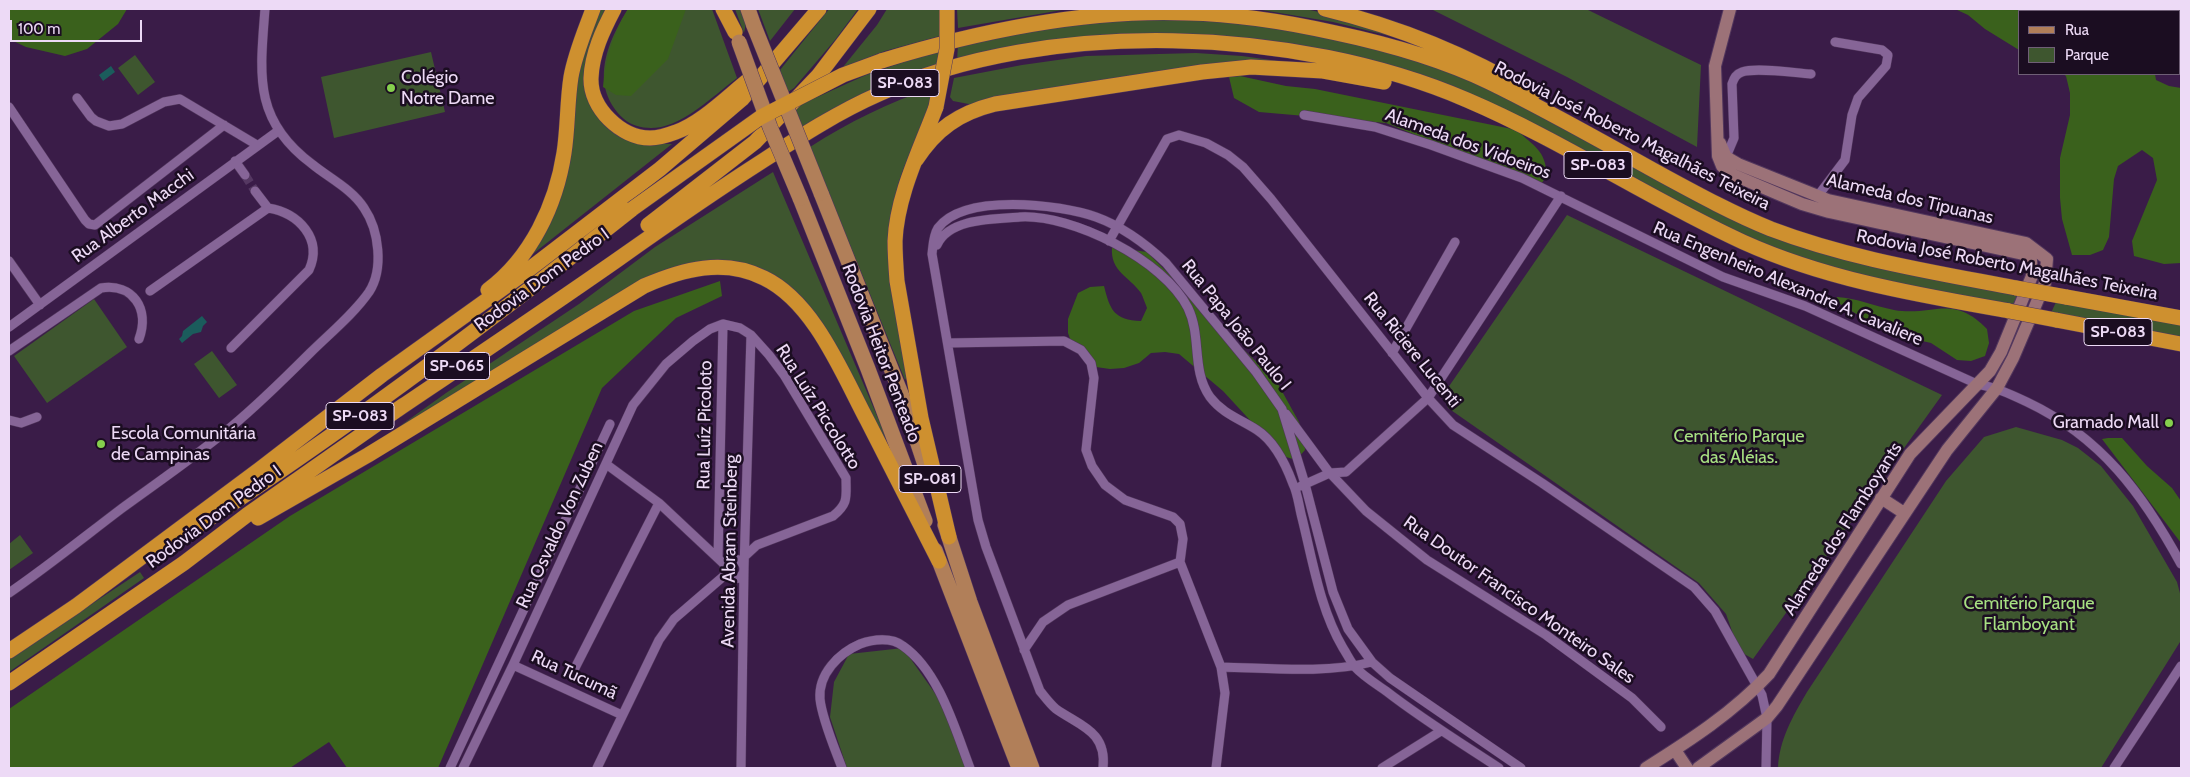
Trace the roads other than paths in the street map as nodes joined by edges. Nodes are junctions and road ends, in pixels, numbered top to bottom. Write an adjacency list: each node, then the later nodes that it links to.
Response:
1 (265, 9): 21 (street)
2 (593, 9): 63 (highway)
3 (614, 9): 15 (highway)
4 (723, 9): 13 (highway)
5 (727, 9): 13 (main road, Rodovia Heitor Penteado)
6 (748, 9): 71 (main road, Rodovia Heitor Penteado / SP-081, bridge)
7 (808, 9): 15 (highway)
8 (819, 9): 15 (highway, Rodovia Dom Pedro I / SP-065)
9 (869, 9): 59 (highway, Rodovia Dom Pedro I / SP-065)
10 (948, 9): 26 (highway, bridge)
11 (1325, 9): 29 (highway)
12 (1730, 9): 23 (street)
13 (737, 37): 74 (main road, Rodovia Heitor Penteado / SP-081, bridge)
14 (1835, 42): 33 (street)
15 (781, 52): 63 (highway, Rodovia Dom Pedro I / SP-065)
16 (1811, 74): 25 (street)
17 (77, 98): 20 (street)
18 (9, 107): 20 (street)
19 (1304, 115): 32 (street, Alameda dos Vidoeiros)
20 (224, 125): 24 (street)
21 (278, 130): 24 (street, Rua Alberto Macchi); 80 (street)
22 (1534, 131): 26 (highway); 51 (highway, SP-083, bridge); 59 (highway, SP-083)
23 (1717, 137): 25 (street); 30 (street, Alameda dos Tipuanas)
24 (257, 145): 27 (street, Rua Alberto Macchi)
25 (1726, 156): 30 (street, Alameda dos Tipuanas)
26 (916, 160): 71 (highway)
27 (235, 161): 28 (street); 44 (street, Rua Alberto Macchi)
28 (245, 175)
29 (1683, 186): 45 (highway, Rodovia José Roberto Magalhães Teixeira / SP-083, bridge); 81 (highway, Rodovia José Roberto Magalhães Teixeira / SP-083, bridge)
30 (1778, 186): 33 (street, Alameda dos Tipuanas)
31 (255, 191): 34 (street)
32 (1561, 196): 55 (street, Rua Engenheiro Alexandre A. Cavaliere); 57 (street)
33 (1815, 202): 36 (street, Alameda dos Tipuanas)
34 (268, 208): 43 (street); 52 (street)
35 (1116, 227): 37 (street, Rua Riciere Lucenti); 39 (street, Rua Papa João Paulo I); 54 (street, Rua Riciere Lucenti); 58 (street, Rua Papa João Paulo I)
36 (1983, 239): 40 (street, Alameda dos Tipuanas); 41 (street, Alameda dos Tipuanas)
37 (1109, 241): 39 (street, Rua Papa João Paulo I); 67 (street, Rua Papa João Paulo I)
38 (1455, 242): 54 (street)
39 (932, 254): 50 (street)
40 (2047, 259): 41 (street); 56 (street)
41 (2031, 260): 55 (street, Alameda dos Flamboyants)
42 (9, 261): 44 (street)
43 (150, 291)
44 (40, 305): 47 (street, Rua Alberto Macchi)
45 (2181, 318)
46 (723, 324): 48 (street); 64 (street, Rua Osvaldo Von Zuben); 73 (street, Rua Luíz Picoloto)
47 (9, 328)
48 (752, 335): 72 (street, Avenida Abram Steinberg); 72 (street, Rua Luíz Piccolotto)
49 (140, 339): 53 (street)
50 (948, 343): 75 (street); 83 (street)
51 (2181, 344)
52 (231, 348)
53 (9, 351)
54 (1392, 353): 57 (street, Rua Riciere Lucenti)
55 (1977, 384): 56 (street); 68 (street, Alameda dos Flamboyants)
56 (1997, 388): 70 (street); 77 (street)
57 (1428, 398): 65 (street); 91 (street, Rua Riciere Lucenti)
58 (1282, 409): 65 (street, Rua Doutor Francisco Monteiro Sales); 66 (street, Rua Papa João Paulo I)
59 (397, 410): 76 (highway, Rodovia Dom Pedro I / SP-065)
60 (37, 417): 61 (street)
61 (9, 420)
62 (610, 424): 97 (street, Rua Osvaldo Von Zuben)
63 (315, 425): 81 (highway, Rodovia Dom Pedro I / SP-065)
64 (606, 464): 69 (street); 85 (street, Rua Osvaldo Von Zuben)
65 (1330, 473): 66 (street); 94 (street, Rua Doutor Francisco Monteiro Sales)
66 (1305, 484): 67 (street); 84 (street, Rua Papa João Paulo I)
67 (1294, 488): 86 (street, Rua Papa João Paulo I)
68 (1882, 498): 70 (street); 91 (street, Alameda dos Flamboyants)
69 (659, 503): 73 (street); 89 (street)
70 (1904, 514): 93 (street)
71 (949, 537): 104 (main road, Rodovia Heitor Penteado / SP-081)
72 (745, 556): 78 (street, Avenida Abram Steinberg)
73 (721, 561): 78 (street); 79 (street)
74 (940, 561): 76 (highway); 103 (main road, Rodovia Heitor Penteado / SP-081)
75 (1180, 562): 83 (street); 88 (street)
76 (184, 563): 90 (highway, Rodovia Dom Pedro I / SP-065)
77 (2181, 564)
78 (744, 568): 79 (street); 100 (street, Avenida Abram Steinberg)
79 (725, 575): 92 (street)
80 (9, 593)
81 (76, 606): 82 (highway, Rodovia Dom Pedro I / SP-065)
82 (9, 650)
83 (1024, 650): 105 (street)
84 (1372, 662): 86 (street); 109 (street, Rua Papa João Paulo I)
85 (513, 664): 92 (street, Rua Tucumã); 98 (street, Rua Osvaldo Von Zuben)
86 (1354, 666): 88 (street); 95 (street, Rua Papa João Paulo I)
87 (2181, 666): 114 (street)
88 (1220, 667): 106 (street)
89 (575, 668)
90 (9, 683)
91 (1757, 688): 93 (street, Rua Riciere Lucenti); 96 (street, Alameda dos Flamboyants)
92 (622, 715): 99 (street)
93 (1768, 718): 112 (street); 113 (street)
94 (1661, 726)
95 (1441, 731): 107 (street); 108 (street, Rua Papa João Paulo I)
96 (1675, 750): 110 (street, Alameda dos Flamboyants); 111 (street)
97 (450, 768)
98 (463, 768)
99 (597, 768)
100 (741, 768)
101 (842, 768): 102 (street)
102 (970, 768)
103 (1019, 768)
104 (1032, 768)
105 (1103, 768)
106 (1216, 768)
107 (1382, 768)
108 (1499, 768)
109 (1521, 768)
110 (1646, 768)
111 (1688, 768)
112 (1698, 768)
113 (1766, 768)
114 (2116, 768)

